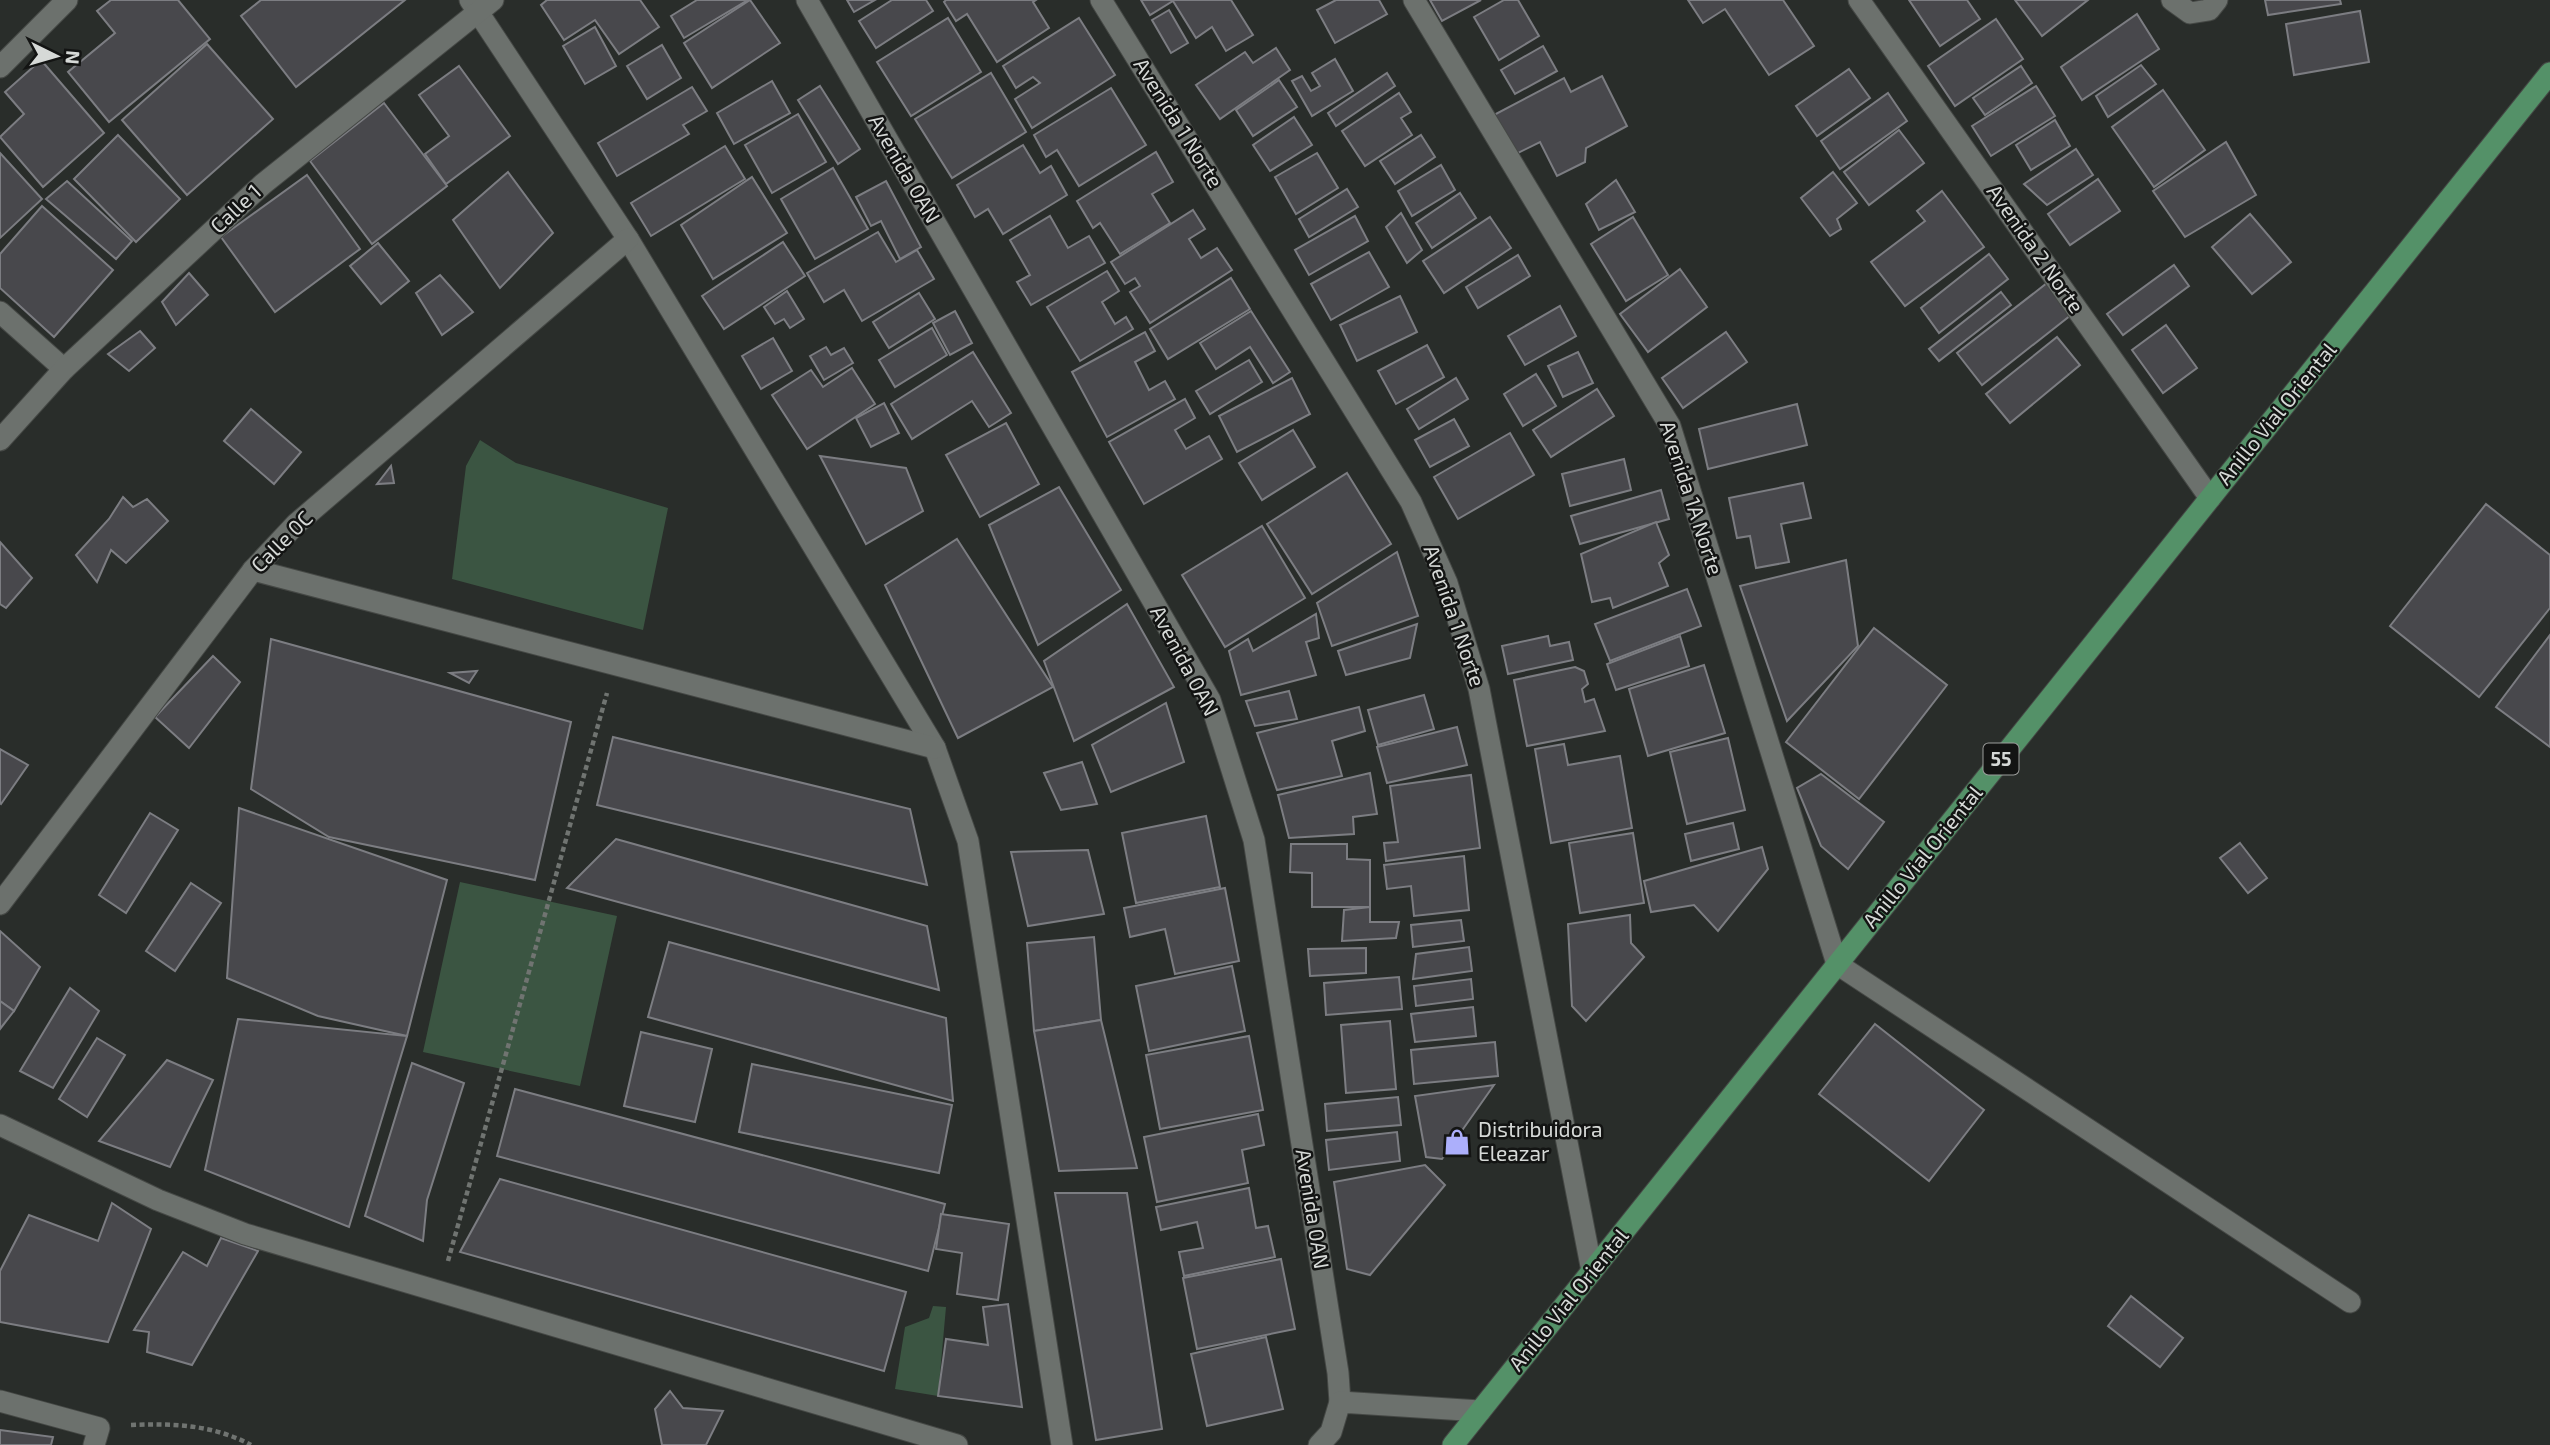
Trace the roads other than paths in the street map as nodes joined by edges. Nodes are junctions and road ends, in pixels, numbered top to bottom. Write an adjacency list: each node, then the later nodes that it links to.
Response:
1 (67, 0): 9 (street)
2 (807, 0): 24 (street, Avenida 0AN)
3 (1101, 0): 21 (street, Avenida 1 Norte)
4 (1414, 0): 19 (street, Avenida 1A Norte)
5 (1859, 0): 15 (street, Avenida 2 Norte)
6 (2172, 0): 8 (street)
7 (480, 4): 11 (street); 13 (street, Calle 1)
8 (2213, 5)
9 (0, 67)
10 (2550, 73): 15 (highway, Anillo Vial Oriental / 55)
11 (628, 239): 16 (street, Calle 0C); 17 (street)
12 (0, 312): 13 (street)
13 (64, 369): 14 (street, Calle 1)
14 (0, 440)
15 (2210, 498): 19 (highway, Anillo Vial Oriental / 55)
16 (253, 569): 17 (street); 18 (street, Calle 0C)
17 (935, 748): 28 (street)
18 (0, 904)
19 (1838, 964): 21 (highway, Anillo Vial Oriental / 55); 22 (street)
20 (0, 1125): 27 (street)
21 (1591, 1271): 25 (highway, Anillo Vial Oriental / 55)
22 (2350, 1302)
23 (0, 1401): 26 (street)
24 (1340, 1402): 25 (street); 29 (street)
25 (1480, 1411): 30 (highway, Anillo Vial Oriental / 55)
26 (97, 1437)
27 (957, 1445)
28 (1062, 1445)
29 (1319, 1445)
30 (1453, 1445)

